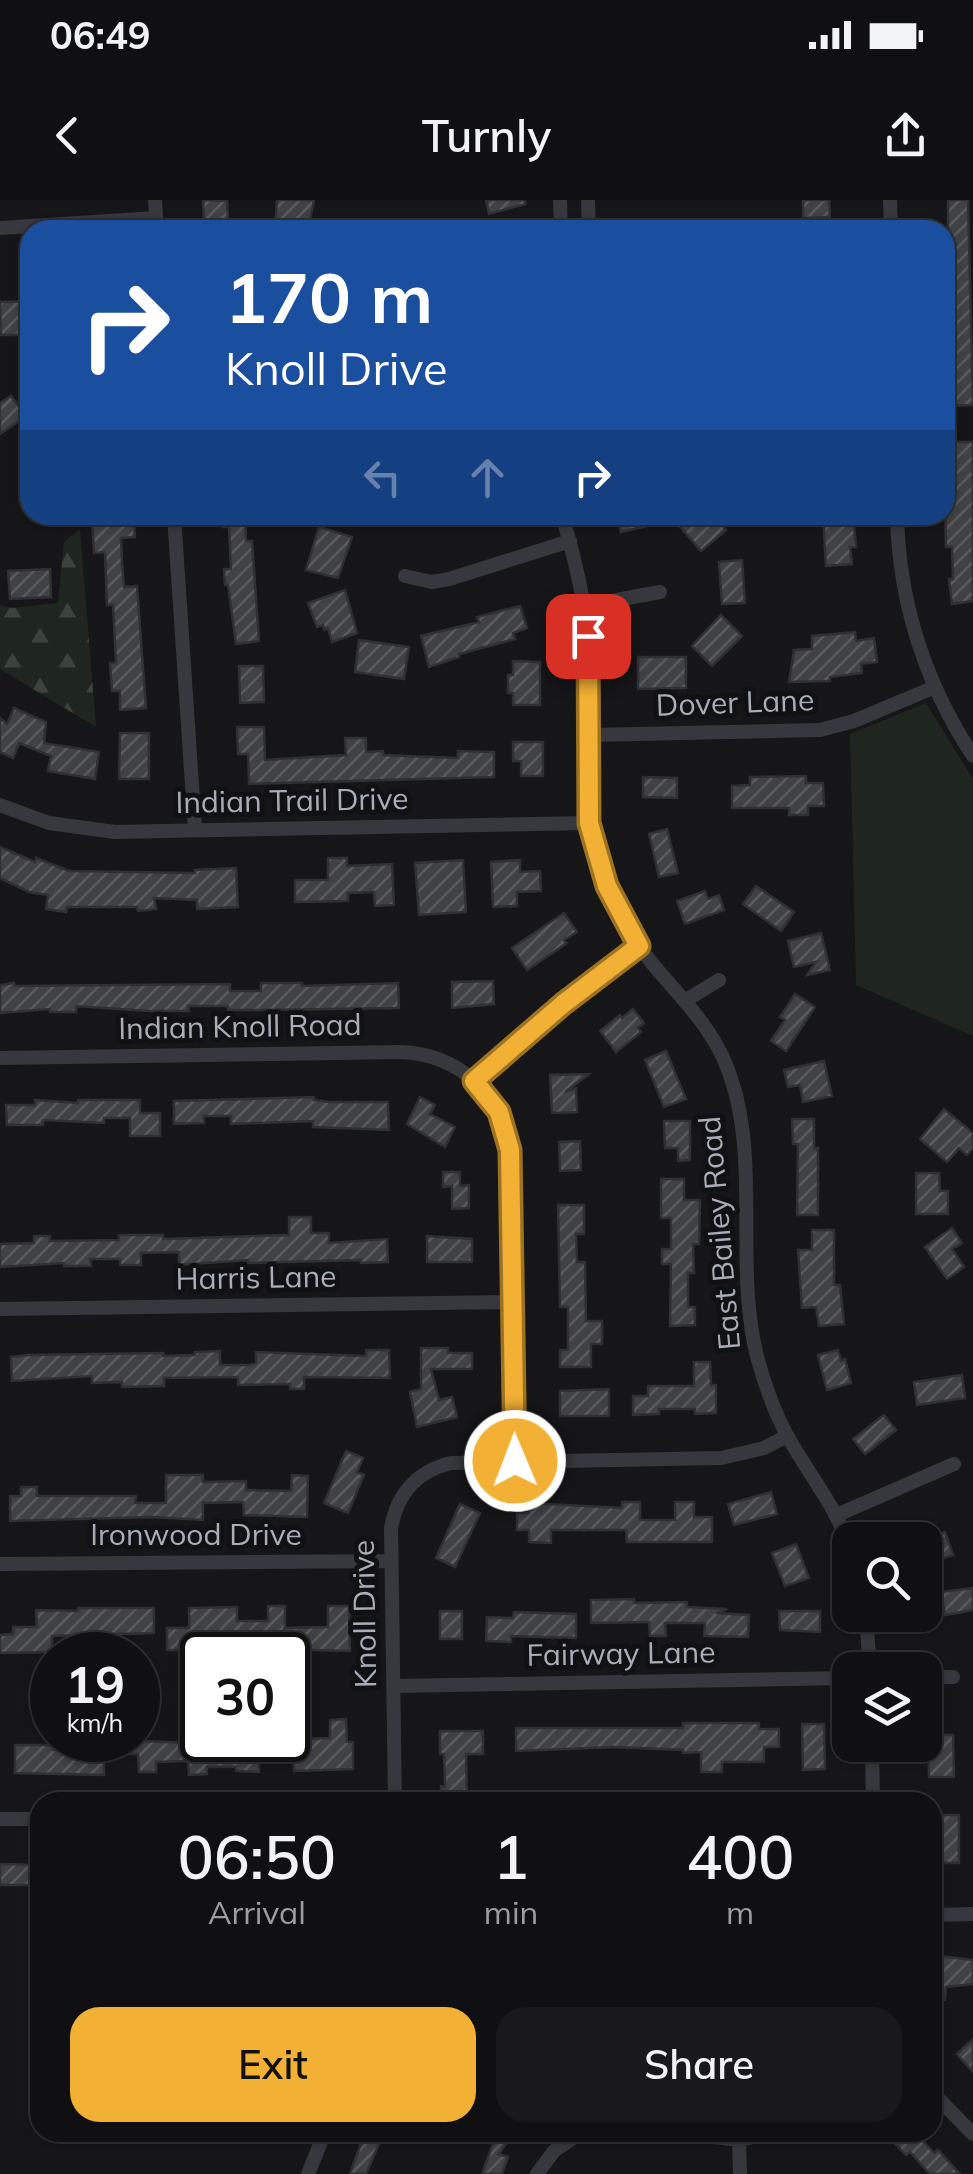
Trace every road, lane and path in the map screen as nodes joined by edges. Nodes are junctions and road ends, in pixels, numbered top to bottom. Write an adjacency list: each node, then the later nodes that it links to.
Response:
1 (175, 525): 13 (street)
2 (565, 525): 4 (street, East Bailey Road)
3 (898, 525): 8 (street)
4 (570, 541): 5 (street); 7 (street, East Bailey Road)
5 (405, 576)
6 (660, 592): 7 (street)
7 (584, 606): 9 (street, East Bailey Road)
8 (935, 687): 9 (street, Dover Lane); 10 (street)
9 (590, 736): 12 (street, East Bailey Road)
10 (973, 756)
11 (0, 805): 13 (street, Indian Trail Drive)
12 (589, 823): 13 (street, Indian Trail Drive); 14 (street, East Bailey Road)
13 (195, 830)
14 (639, 946): 16 (street, East Bailey Road); 18 (street)
15 (719, 980): 16 (street)
16 (686, 1000): 21 (street, East Bailey Road)
17 (0, 1058): 18 (street, Indian Knoll Road)
18 (474, 1081): 19 (street)
19 (514, 1302): 20 (street, Harris Lane); 22 (street)
20 (0, 1309)
21 (787, 1436): 22 (street, Knoll Drive); 24 (street, East Bailey Road)
22 (515, 1461): 26 (street, Knoll Drive)
23 (954, 1464): 24 (street)
24 (838, 1515): 25 (street, East Bailey Road)
25 (840, 1522)
26 (392, 1561): 27 (street, Ironwood Drive); 31 (street, Knoll Drive)
27 (0, 1564)
28 (942, 1676): 29 (street)
29 (954, 1676)
30 (832, 1678): 31 (street, Fairway Lane)
31 (394, 1686): 33 (street, Knoll Drive)
32 (872, 1762): 34 (street)
33 (395, 1792)
34 (873, 1792)
35 (0, 1819): 36 (street)
36 (30, 1819)
37 (942, 1914): 38 (street)
38 (973, 1914)
39 (942, 2102): 40 (street)
40 (973, 2134)
41 (321, 2142): 44 (street)
42 (567, 2142): 45 (street)
43 (740, 2142): 46 (street)
44 (308, 2174)
45 (537, 2174)
46 (740, 2174)

